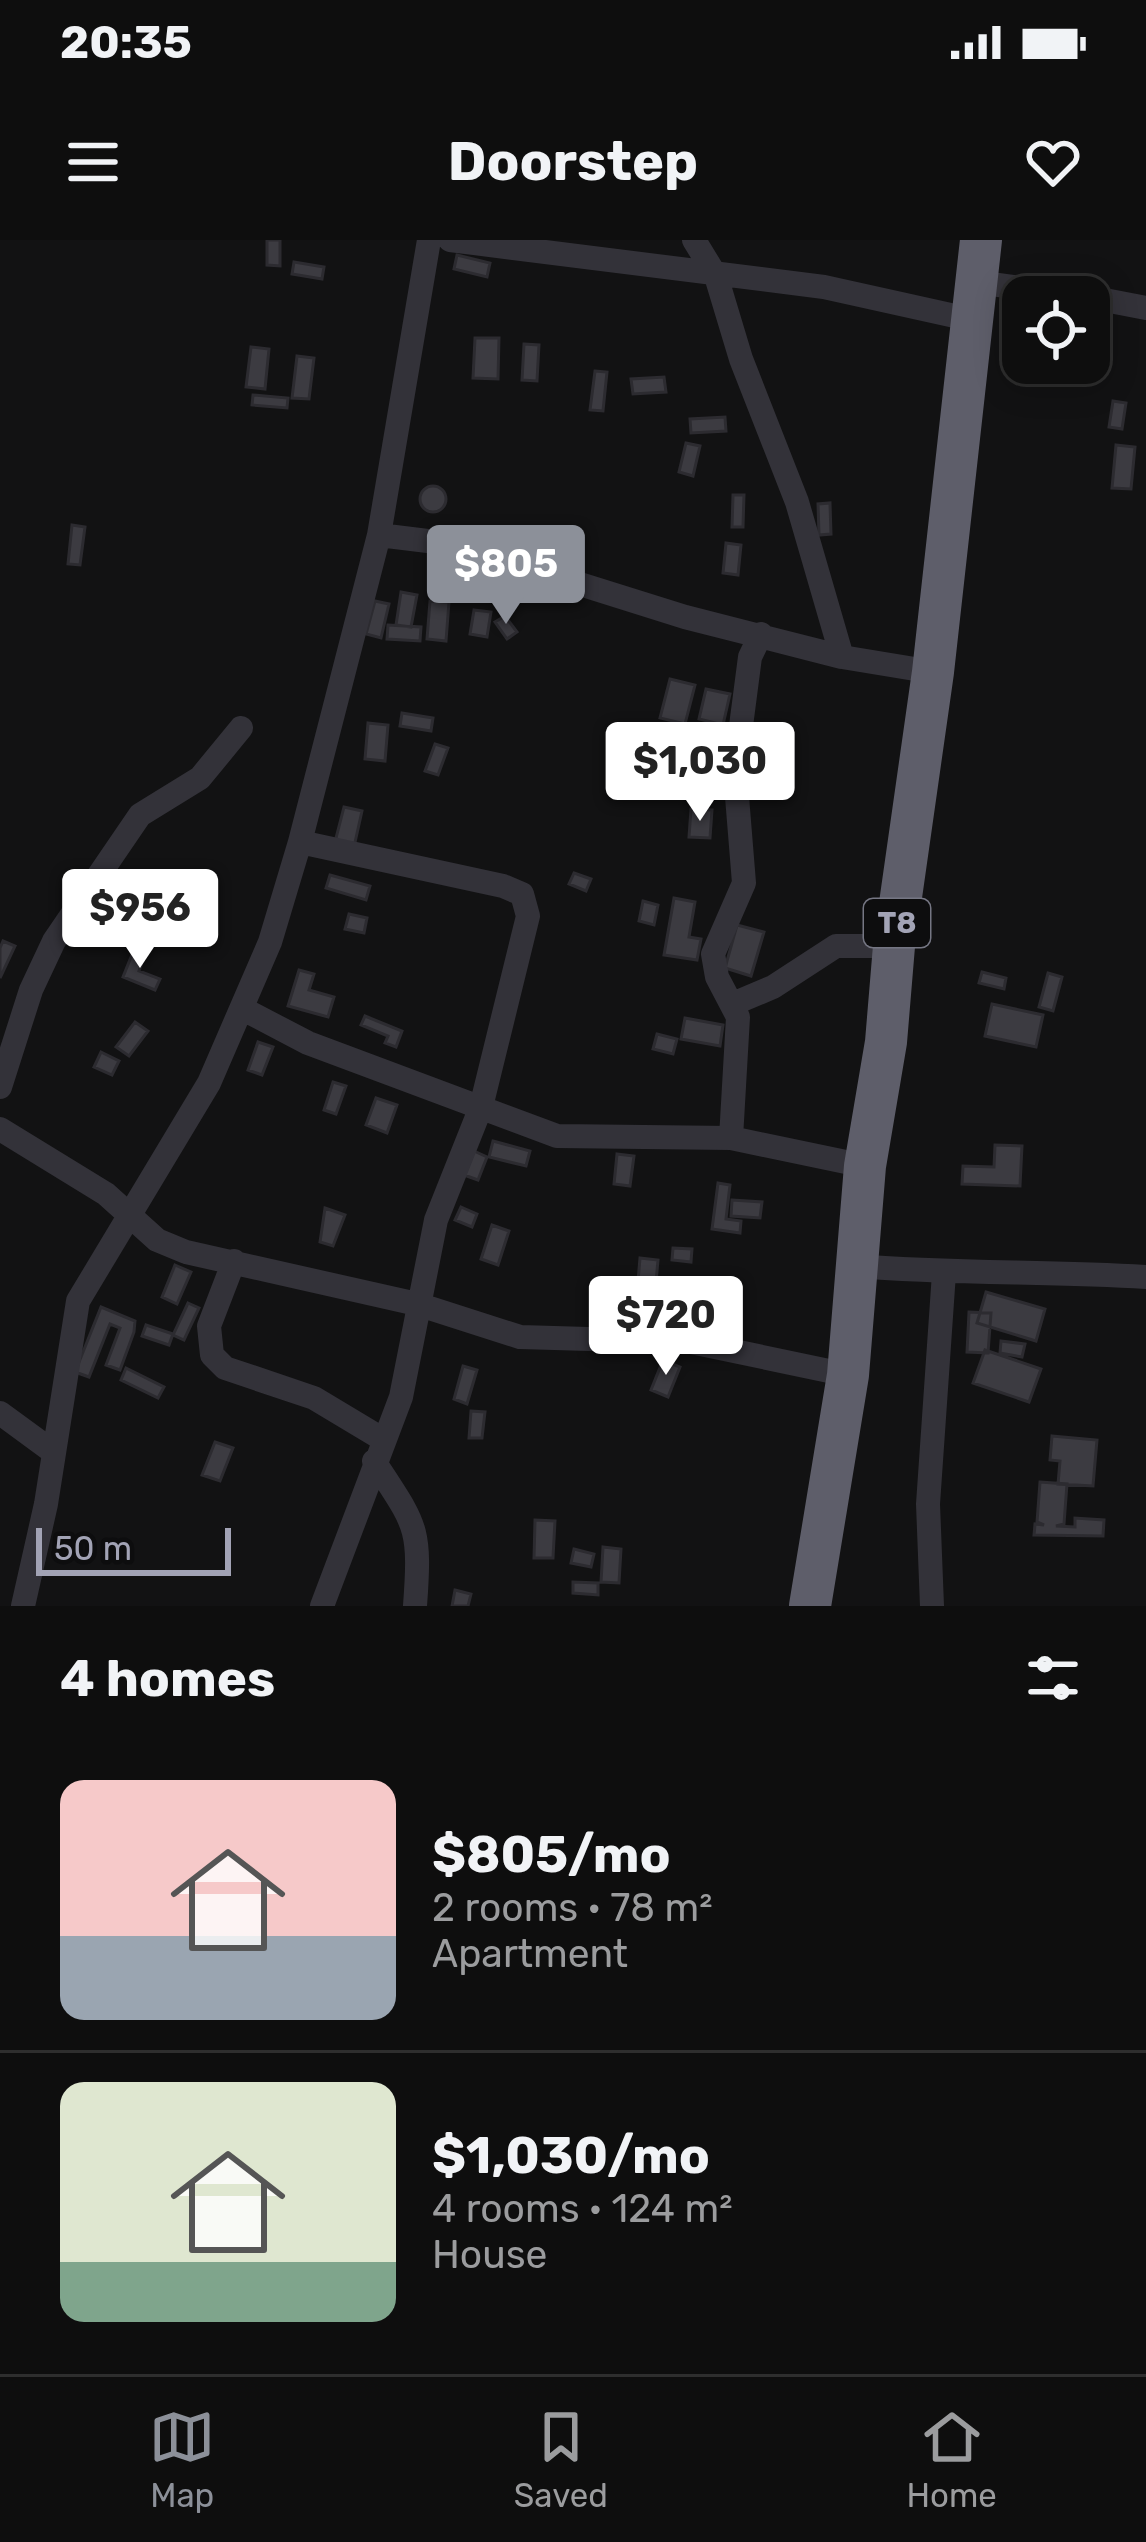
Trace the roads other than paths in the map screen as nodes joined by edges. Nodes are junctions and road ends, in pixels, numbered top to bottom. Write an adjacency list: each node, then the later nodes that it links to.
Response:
1 (429, 240): 8 (street)
2 (450, 240): 4 (street)
3 (694, 240): 4 (street)
4 (716, 276): 5 (street); 10 (street)
5 (977, 280): 11 (highway, T8)
6 (1110, 301): 7 (street)
7 (1146, 308)
8 (379, 535): 9 (street); 13 (street)
9 (761, 634): 10 (street); 15 (street)
10 (842, 657): 11 (street)
11 (933, 672): 14 (highway, T8)
12 (241, 728): 17 (street)
13 (300, 842): 16 (street); 18 (street)
14 (894, 946): 15 (street); 21 (highway, T8)
15 (735, 1003): 20 (street)
16 (242, 1009): 18 (street); 22 (street)
17 (0, 1087)
18 (481, 1107): 20 (street); 27 (street)
19 (0, 1130): 22 (street)
20 (731, 1138): 21 (street)
21 (865, 1166): 24 (highway, T8)
22 (130, 1217): 23 (street); 31 (street)
23 (234, 1261): 27 (street); 30 (street)
24 (855, 1266): 25 (street); 28 (highway, T8)
25 (944, 1274): 26 (street); 36 (street)
26 (1146, 1277)
27 (418, 1304): 28 (street); 30 (street)
28 (848, 1375): 35 (highway, T8)
29 (0, 1413): 31 (street)
30 (379, 1450): 33 (street); 34 (street)
31 (52, 1451): 32 (street)
32 (22, 1606)
33 (322, 1606)
34 (415, 1606)
35 (810, 1606)
36 (932, 1606)

